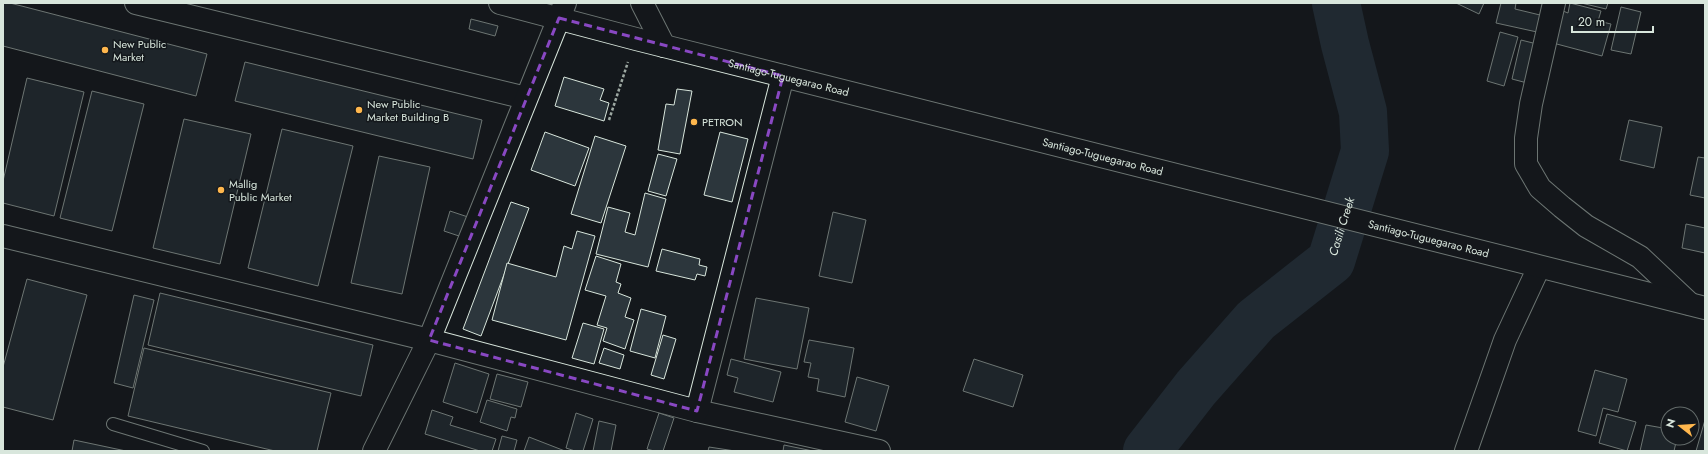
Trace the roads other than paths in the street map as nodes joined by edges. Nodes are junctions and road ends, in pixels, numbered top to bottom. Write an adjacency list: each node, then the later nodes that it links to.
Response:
1 (136, 3): 8 (main road)
2 (500, 3): 5 (main road, Santiago-Tuguegarao Road)
3 (642, 3): 6 (main road)
4 (1554, 3): 11 (main road)
5 (562, 10): 6 (main road, Santiago-Tuguegarao Road); 8 (main road)
6 (664, 46): 7 (main road, Santiago-Tuguegarao Road)
7 (783, 76): 10 (main road, Santiago-Tuguegarao Road); 13 (main road)
8 (526, 98): 12 (main road)
9 (3, 236): 12 (main road)
10 (1539, 267): 11 (main road, Santiago-Tuguegarao Road); 18 (main road)
11 (1698, 306)
12 (429, 340): 13 (main road); 16 (main road)
13 (697, 411): 17 (main road)
14 (113, 424): 15 (lane)
15 (202, 451)
16 (374, 451)
17 (879, 451)
18 (1466, 451)

